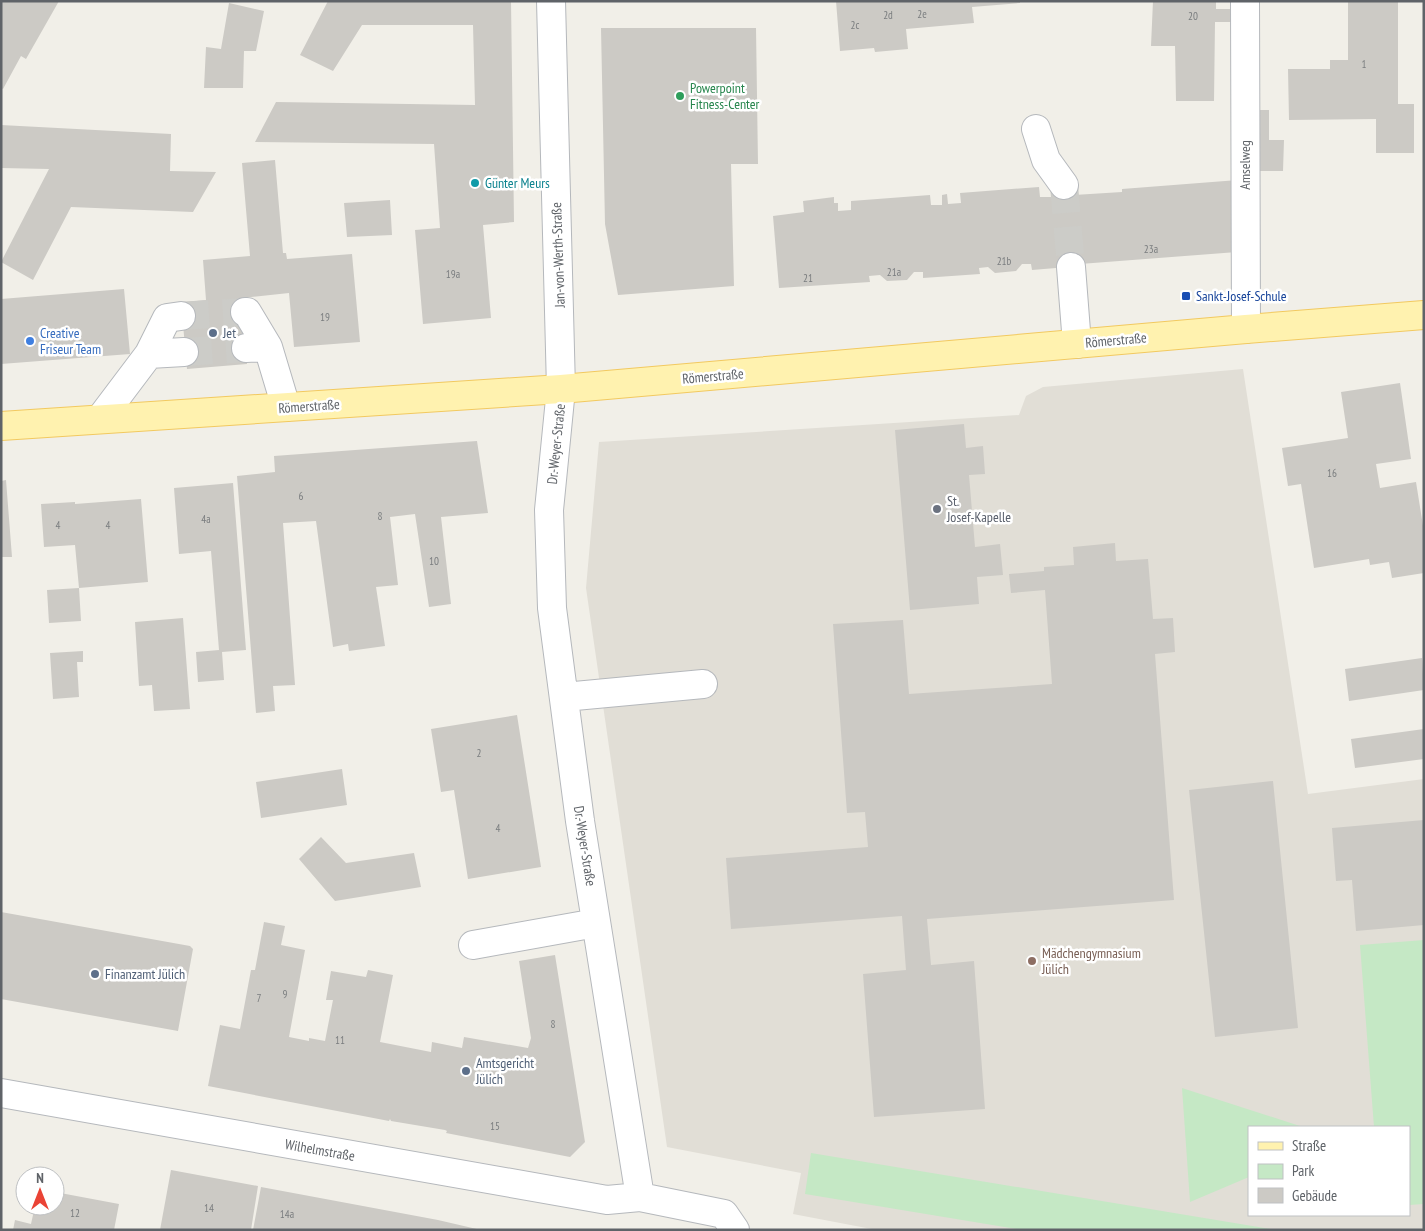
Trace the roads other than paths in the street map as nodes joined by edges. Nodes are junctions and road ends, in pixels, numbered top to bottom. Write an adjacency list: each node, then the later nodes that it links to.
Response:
1 (551, 1): 13 (street, Jan-von-Werth-Straße)
2 (1244, 1): 9 (street, Amselweg)
3 (1036, 129): 4 (street)
4 (1064, 185)
5 (1071, 267): 10 (street)
6 (245, 312): 14 (street)
7 (1424, 315): 9 (main road, Römerstraße)
8 (181, 316): 12 (street)
9 (1246, 329): 10 (main road, Römerstraße)
10 (1076, 344): 13 (main road, Römerstraße)
11 (184, 352): 12 (street)
12 (149, 354): 15 (street)
13 (561, 389): 14 (main road, Römerstraße); 18 (street, Dr.-Weyer-Straße)
14 (286, 407): 15 (main road, Römerstraße)
15 (100, 420): 16 (main road, Römerstraße)
16 (1, 426)
17 (703, 684): 18 (street)
18 (564, 697): 19 (street, Dr.-Weyer-Straße)
19 (596, 923): 20 (street); 22 (street, Dr.-Weyer-Straße)
20 (473, 945)
21 (1, 1093): 22 (street, Wilhelmstraße)
22 (640, 1197): 23 (street)
23 (735, 1230)

